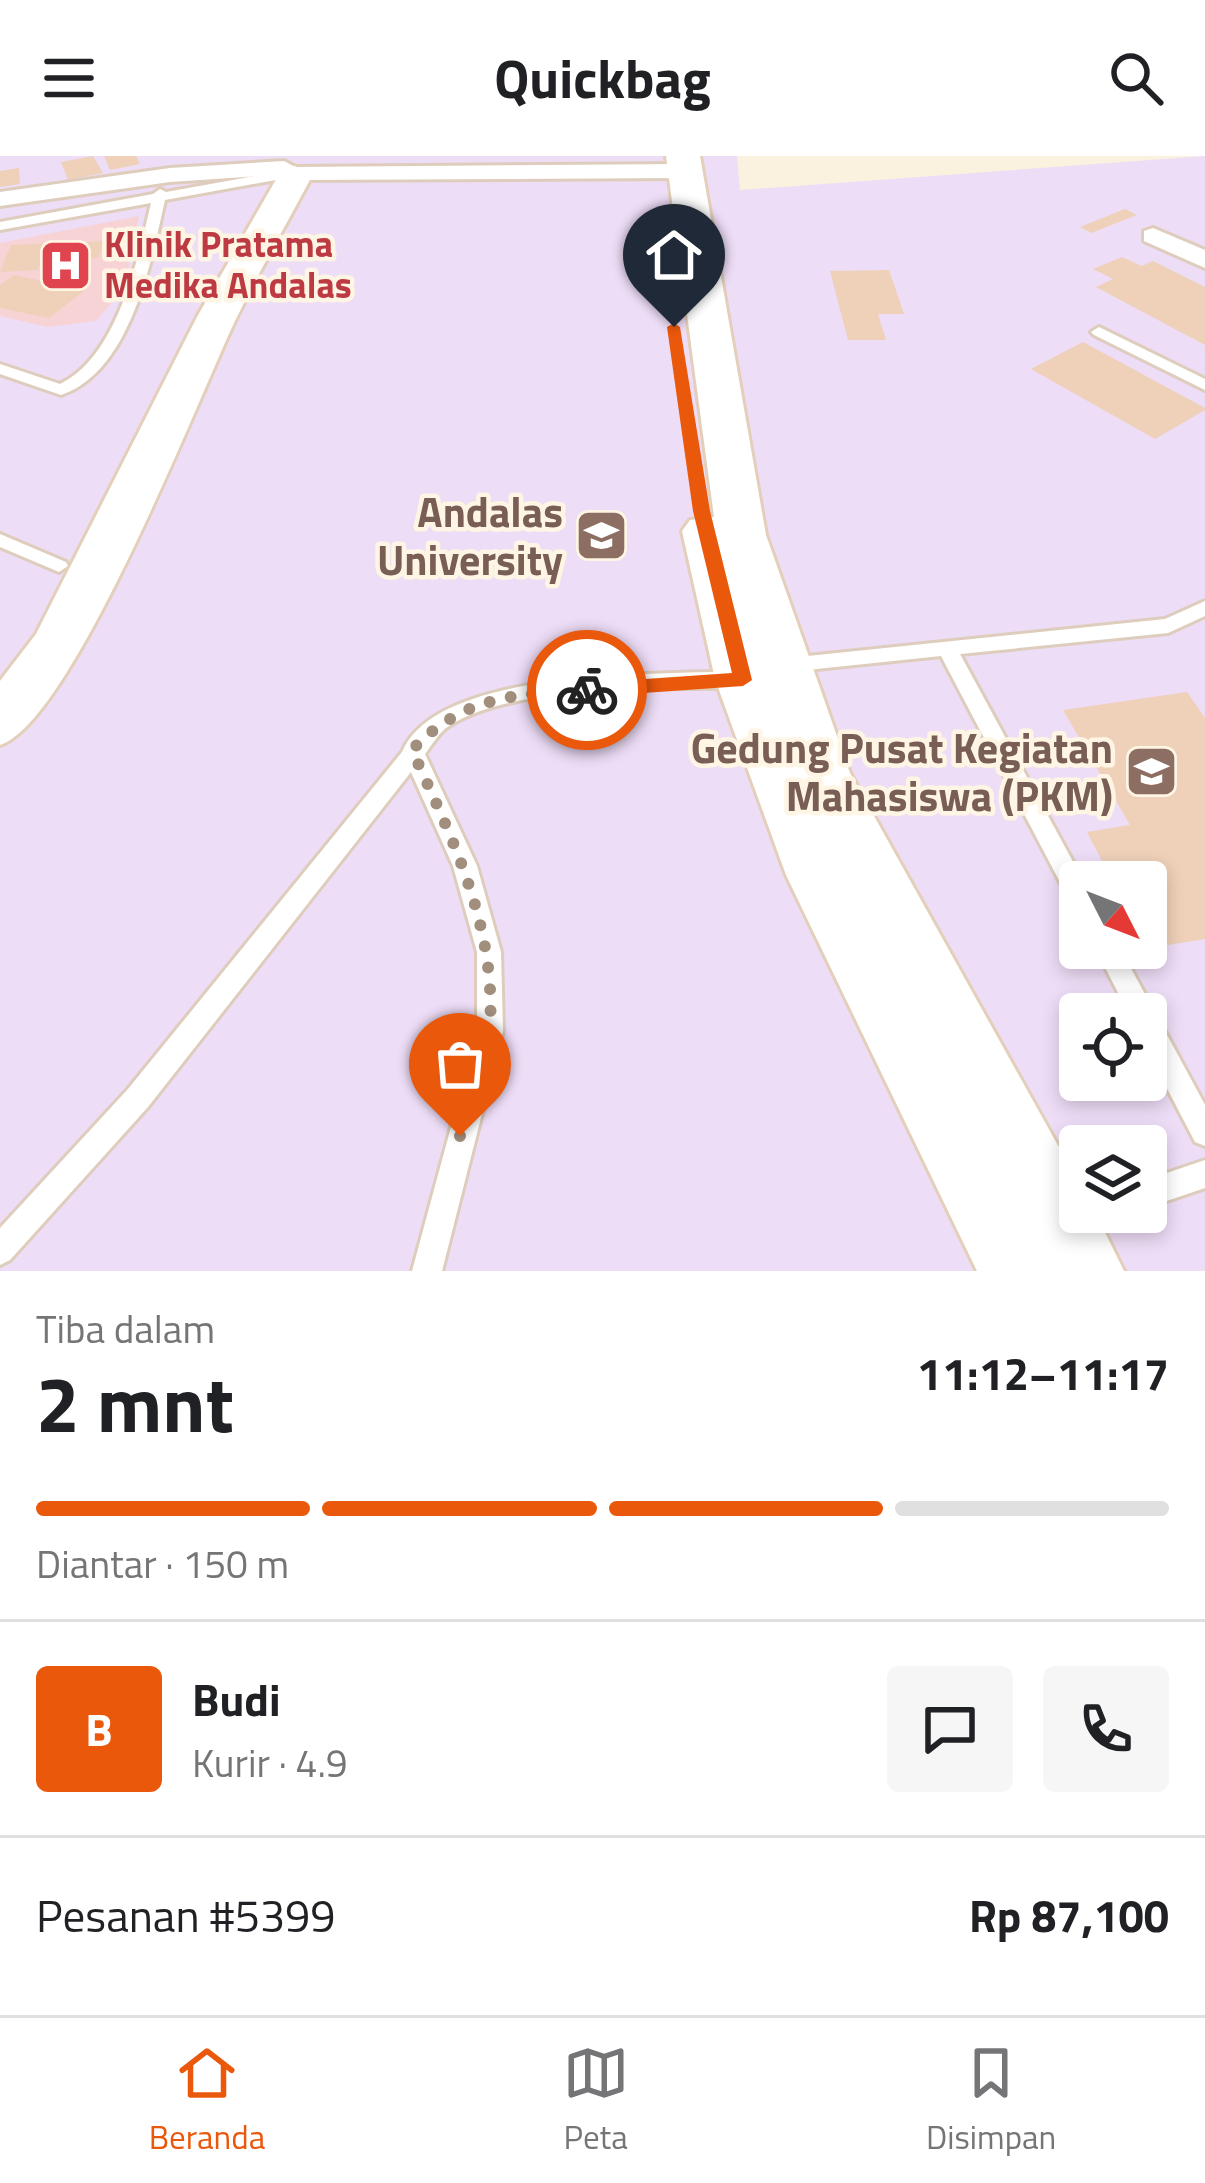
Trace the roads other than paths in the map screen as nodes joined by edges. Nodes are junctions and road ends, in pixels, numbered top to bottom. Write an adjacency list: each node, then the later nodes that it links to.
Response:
1 (671, 164): 2 (street); 19 (street)
2 (287, 171): 3 (street); 5 (lane); 11 (street)
3 (163, 174): 4 (street); 5 (lane); 9 (lane)
4 (0, 199)
5 (0, 221)
6 (1153, 236): 7 (street)
7 (1205, 260)
8 (1099, 332): 10 (lane)
9 (0, 369)
10 (1205, 386)
11 (136, 451): 13 (street); 20 (street)
12 (0, 540): 13 (lane)
13 (59, 566): 18 (street)
14 (1205, 608): 15 (lane)
15 (1184, 622): 16 (lane); 17 (lane)
16 (1205, 634)
17 (949, 652): 19 (lane); 22 (lane)
18 (0, 663)
19 (765, 672): 21 (lane); 27 (street); 30 (street)
20 (0, 723)
21 (412, 750): 28 (lane); 29 (lane)
22 (1060, 861)
23 (1167, 1061): 24 (lane)
24 (1205, 1132)
25 (1205, 1174): 26 (lane)
26 (1167, 1188)
27 (1079, 1236)
28 (0, 1250)
29 (427, 1271)
30 (1018, 1271)

